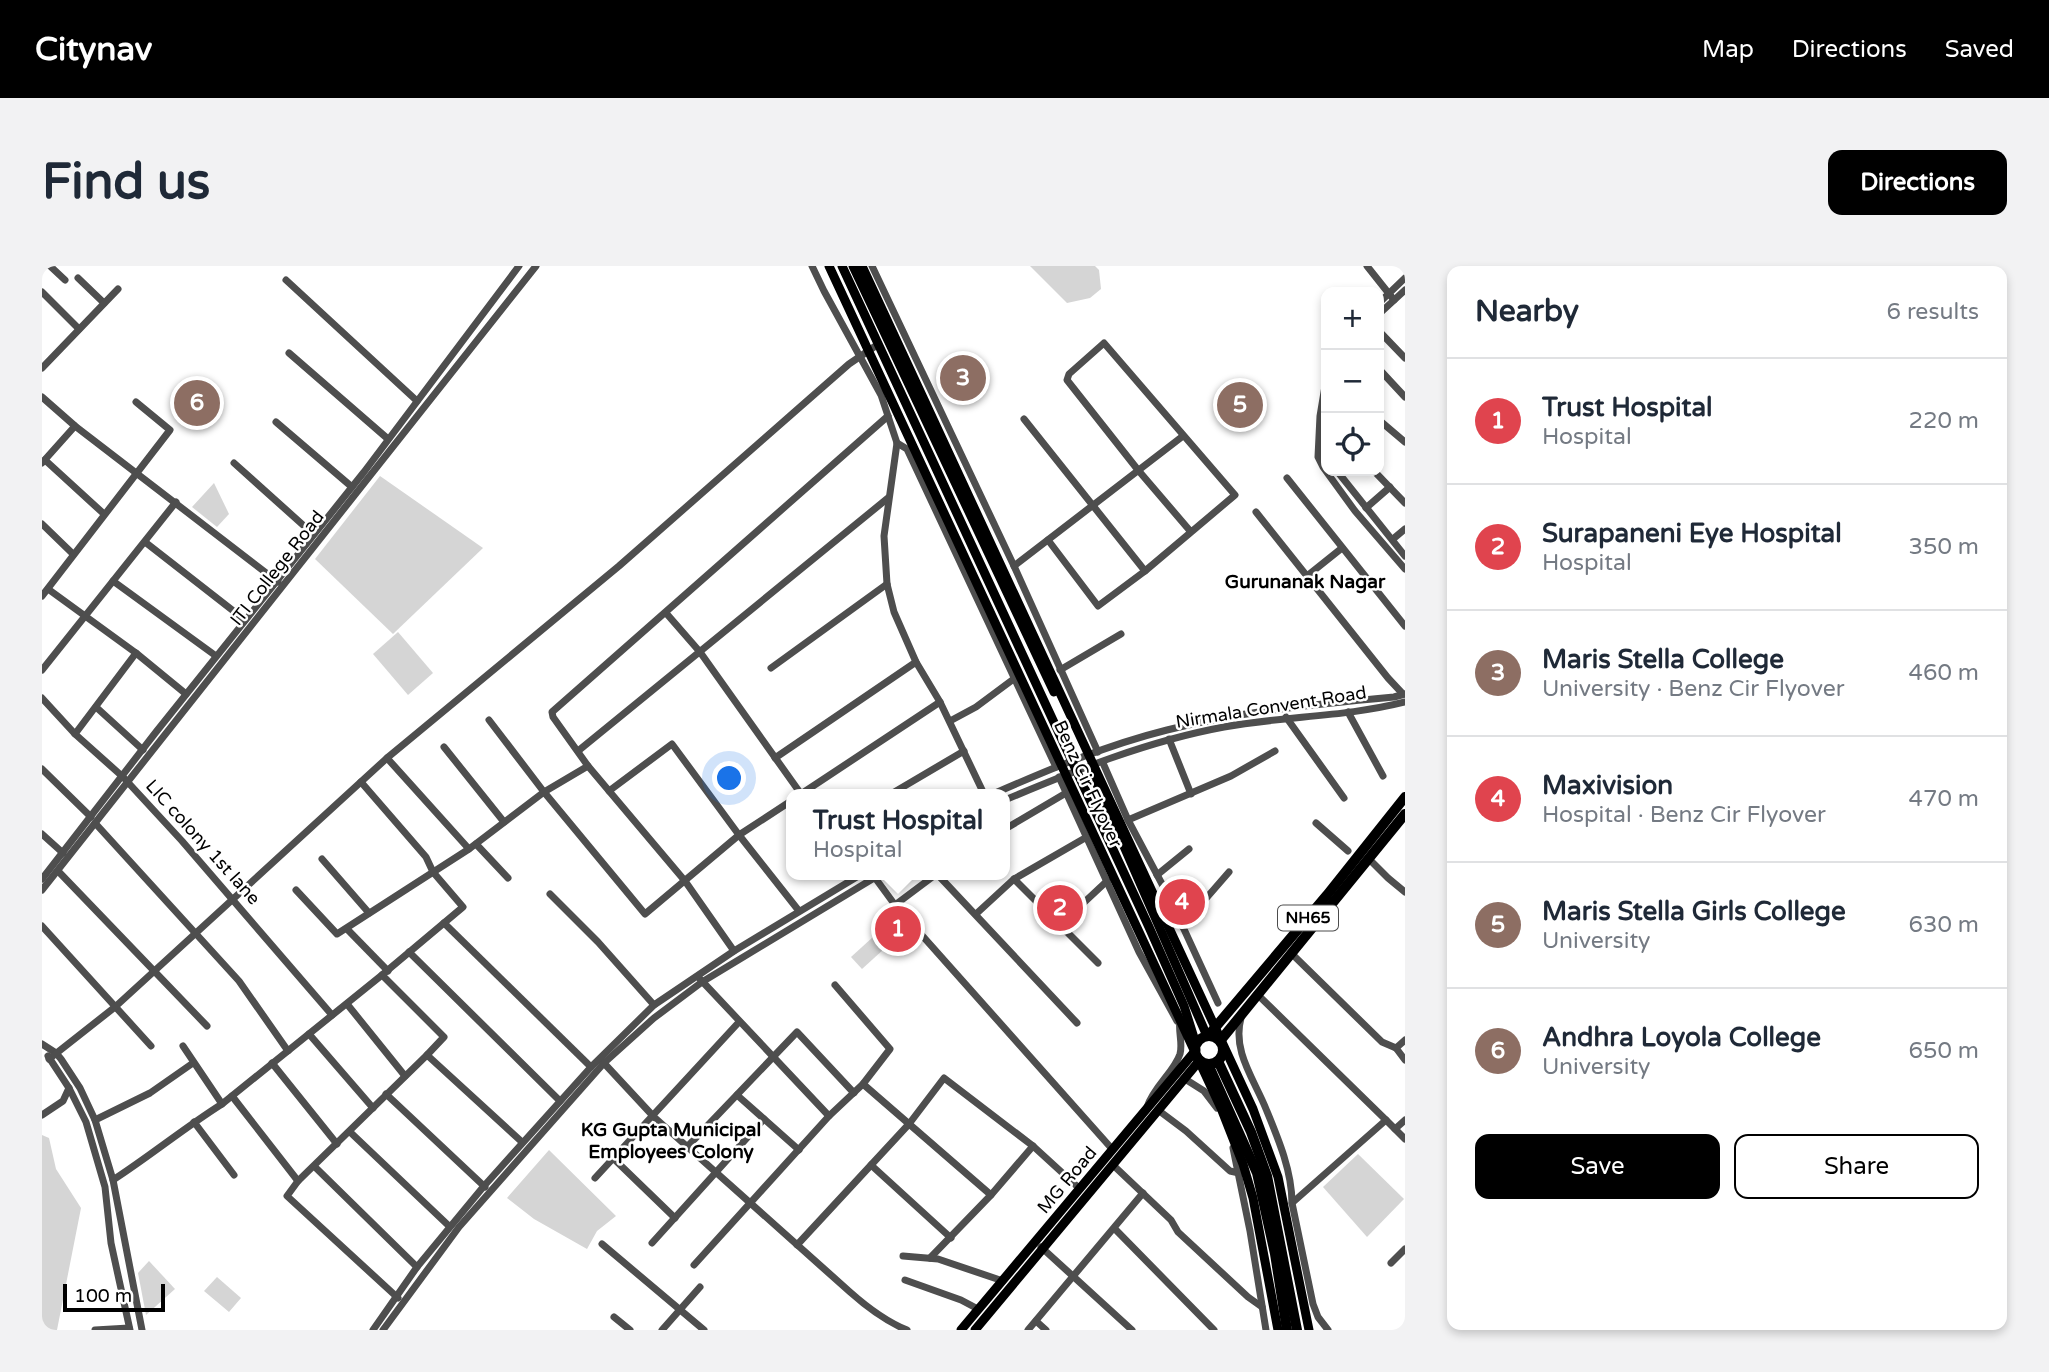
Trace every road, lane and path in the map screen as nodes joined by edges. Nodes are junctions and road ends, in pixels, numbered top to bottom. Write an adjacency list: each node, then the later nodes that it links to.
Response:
1 (50, 266): 13 (street)
2 (519, 266): 32 (street, ITI College Road)
3 (536, 266): 77 (street, ITI College Road)
4 (812, 266): 26 (street)
5 (829, 266): 317 (main road, Benz Cir Flyover)
6 (842, 266): 24 (main road)
7 (853, 266): 111 (main road)
8 (862, 266): 300 (main road, Benz Cir Flyover)
9 (872, 266): 72 (street)
10 (1367, 266): 18 (street)
11 (78, 278): 20 (street)
12 (1405, 278): 18 (street)
13 (65, 280)
14 (286, 280): 32 (street)
15 (118, 289): 20 (street)
16 (1405, 290): 18 (street)
17 (42, 292): 22 (street)
18 (1391, 296): 19 (street); 21 (street)
19 (1384, 300)
20 (104, 303): 22 (street)
21 (1384, 306)
22 (79, 329): 28 (street)
23 (1384, 336): 27 (street)
24 (877, 345): 26 (street); 114 (main road)
25 (289, 353): 41 (street)
26 (861, 356): 34 (street); 112 (street)
27 (1405, 358)
28 (42, 367)
29 (1384, 374): 31 (street)
30 (42, 397): 38 (street)
31 (1405, 397)
32 (417, 401): 41 (street, ITI College Road)
33 (136, 402): 48 (street)
34 (888, 416): 42 (street); 81 (street)
35 (1024, 419): 58 (street)
36 (276, 422): 53 (street)
37 (1384, 424): 43 (street)
38 (75, 426): 44 (street); 48 (street)
39 (1321, 434): 46 (street)
40 (1183, 436): 47 (street); 47 (street); 64 (street)
41 (388, 439): 53 (street, ITI College Road)
42 (897, 443): 55 (street); 93 (street)
43 (1405, 443)
44 (43, 462): 61 (street)
45 (234, 463): 65 (street)
46 (1321, 463)
47 (1138, 470): 58 (street); 64 (street)
48 (135, 472): 56 (street); 61 (street)
49 (1330, 476): 73 (street)
50 (1341, 476): 59 (street)
51 (1379, 476): 54 (street)
52 (1287, 478): 69 (street)
53 (352, 486): 65 (street, ITI College Road)
54 (1390, 487): 57 (street); 59 (street)
55 (888, 498): 78 (street); 86 (street)
56 (176, 502): 68 (street); 77 (street)
57 (1405, 503)
58 (1094, 505): 66 (street); 74 (street)
59 (1366, 508): 67 (street)
60 (1256, 512): 75 (street)
61 (104, 514): 70 (street)
62 (43, 527): 70 (street)
63 (1405, 529): 67 (street)
64 (1191, 532): 74 (street)
65 (313, 534): 77 (street, ITI College Road)
66 (1048, 540): 72 (street); 74 (street)
67 (1393, 540): 71 (street)
68 (145, 542): 76 (street); 83 (street)
69 (1342, 548): 75 (street); 84 (street)
70 (74, 554): 79 (street)
71 (1405, 556)
72 (1014, 566): 92 (street)
73 (1405, 569)
74 (1145, 571)
75 (1307, 576): 95 (street)
76 (113, 581): 82 (street); 88 (street)
77 (279, 583): 83 (street, ITI College Road); 123 (street, ITI College Road)
78 (887, 584): 89 (street); 90 (street)
79 (48, 589): 80 (street); 82 (street)
80 (42, 596)
81 (666, 613): 86 (street); 107 (street)
82 (86, 615): 87 (street); 91 (street)
83 (245, 620): 88 (street, ITI College Road)
84 (1405, 626)
85 (1121, 634): 92 (street)
86 (700, 652): 107 (street); 113 (street)
87 (136, 653): 94 (street); 98 (street)
88 (216, 656): 94 (street, ITI College Road)
89 (916, 662): 97 (street); 113 (street)
90 (771, 668)
91 (42, 670)
92 (1060, 670): 110 (street)
93 (1015, 678): 102 (street); 118 (street)
94 (186, 694): 106 (street, ITI College Road)
95 (1404, 697): 99 (street, Nirmala Convent Road); 110 (street, Nirmala Convent Road)
96 (42, 698): 103 (street, LIC colony 1st lane)
97 (940, 702): 102 (street); 126 (street)
98 (96, 707): 103 (street); 106 (street)
99 (1348, 712): 100 (street, Nirmala Convent Road); 121 (street)
100 (1286, 717): 104 (street, Nirmala Convent Road); 136 (street)
101 (489, 720): 131 (street)
102 (950, 721): 108 (street)
103 (75, 734): 123 (street, LIC colony 1st lane)
104 (1168, 739): 115 (street, Nirmala Convent Road); 133 (street)
105 (444, 747): 141 (street)
106 (143, 750): 123 (street, ITI College Road)
107 (578, 751): 116 (street)
108 (964, 751): 127 (street); 128 (street)
109 (1275, 751): 133 (street)
110 (1098, 752): 111 (street, Nirmala Convent Road)
111 (1084, 756): 114 (street, Nirmala Convent Road); 117 (main road)
112 (387, 758): 124 (street); 148 (street)
113 (775, 758): 125 (street)
114 (1071, 760): 118 (street, Nirmala Convent Road); 120 (main road)
115 (1103, 763): 117 (street, Nirmala Convent Road); 140 (street)
116 (588, 766): 130 (street); 131 (street)
117 (1088, 766): 120 (street, Nirmala Convent Road); 191 (main road)
118 (1056, 767): 129 (street, Nirmala Convent Road)
119 (42, 769): 139 (street)
120 (1076, 770): 122 (street, Nirmala Convent Road); 196 (main road)
121 (1383, 776)
122 (1059, 777): 132 (street); 135 (street, Nirmala Convent Road)
123 (125, 780): 139 (street, ITI College Road); 172 (street, LIC colony 1st lane)
124 (361, 782): 155 (street); 172 (street)
125 (797, 789)
126 (809, 789)
127 (899, 789)
128 (982, 789)
129 (1005, 789)
130 (610, 791): 145 (street); 166 (street)
131 (544, 792): 141 (street); 166 (street)
132 (1066, 793): 143 (street); 146 (street)
133 (1191, 794): 140 (street)
134 (1405, 797): 138 (highway, NH65)
135 (1010, 798)
136 (1344, 798)
137 (786, 804): 145 (street)
138 (1399, 816): 153 (highway, NH65); 198 (highway, NH65)
139 (93, 820): 151 (street, ITI College Road); 154 (street, ITI College Road); 182 (street)
140 (1128, 820): 157 (street)
141 (504, 822): 147 (street)
142 (1316, 824): 150 (street)
143 (1010, 826)
144 (42, 834): 151 (street)
145 (739, 835): 166 (street); 174 (street)
146 (1085, 838): 160 (street); 167 (street)
147 (477, 844): 148 (street); 158 (street)
148 (469, 849): 155 (street)
149 (1189, 849): 157 (street)
150 (1348, 851)
151 (63, 853): 159 (street, ITI College Road)
152 (322, 859): 175 (street)
153 (1369, 859): 170 (street); 185 (highway, NH65)
154 (58, 870): 168 (street, ITI College Road); 187 (street)
155 (433, 872): 175 (street); 177 (street)
156 (1229, 872): 180 (street)
157 (1157, 875): 180 (street)
158 (508, 878)
159 (42, 879)
160 (1014, 879): 176 (street); 178 (street)
161 (850, 880): 174 (street)
162 (869, 880): 189 (street)
163 (879, 880): 173 (street)
164 (929, 880): 173 (street)
165 (941, 880): 176 (street)
166 (685, 881): 183 (street)
167 (1107, 881): 178 (street); 202 (street)
168 (42, 890)
169 (296, 890): 181 (street)
170 (1405, 892)
171 (550, 894): 195 (street)
172 (232, 900): 182 (street); 199 (street, LIC colony 1st lane)
173 (895, 905): 255 (street)
174 (799, 911): 183 (street)
175 (369, 913): 181 (street)
176 (976, 914): 201 (street)
177 (444, 923): 184 (street); 222 (street)
178 (1061, 924): 186 (street)
179 (42, 926): 197 (street)
180 (1182, 926): 193 (street)
181 (347, 929): 188 (street)
182 (194, 934): 187 (street); 212 (street)
183 (734, 951): 189 (street)
184 (409, 952): 188 (street); 232 (street)
185 (1292, 954): 192 (highway, NH65); 211 (street)
186 (1098, 963)
187 (155, 970): 197 (street); 203 (street)
188 (385, 973): 194 (street); 214 (street)
189 (700, 978): 195 (street); 200 (street); 219 (street)
190 (835, 985): 226 (street)
191 (1190, 994): 193 (street); 205 (main road)
192 (1257, 994): 198 (highway, NH65); 242 (street)
193 (1218, 1003): 198 (street)
194 (347, 1004): 199 (street); 223 (street)
195 (654, 1005): 219 (street)
196 (1184, 1006): 202 (street); 215 (main road)
197 (115, 1007): 209 (street); 213 (street)
198 (1239, 1007): 205 (highway, NH65); 207 (highway, NH65); 225 (street)
199 (332, 1015): 204 (street)
200 (739, 1022): 216 (street); 240 (street)
201 (1077, 1023)
202 (1179, 1024): 237 (street)
203 (207, 1026)
204 (309, 1034): 212 (street); 234 (street)
205 (1207, 1036): 207 (highway); 215 (highway, NH65)
206 (1405, 1040): 211 (street)
207 (1220, 1041): 215 (highway)
208 (43, 1046): 213 (street); 217 (street)
209 (151, 1046)
210 (183, 1046): 220 (street)
211 (1396, 1048): 218 (street)
212 (288, 1051): 221 (street)
213 (57, 1053): 217 (street); 243 (street)
214 (427, 1055): 223 (street); 250 (street)
215 (1204, 1056): 224 (main road, MG Road); 235 (highway); 237 (main road, MG Road); 318 (highway)
216 (772, 1058): 228 (street); 230 (street); 239 (street)
217 (49, 1059): 227 (street)
218 (1405, 1060)
219 (602, 1061): 222 (street); 240 (street); 266 (street)
220 (193, 1063): 233 (street); 243 (street)
221 (272, 1063): 231 (street); 251 (street)
222 (591, 1067): 232 (street)
223 (405, 1076): 229 (street)
224 (1185, 1079): 236 (main road, MG Road); 261 (street)
225 (1254, 1081): 235 (street); 271 (street)
226 (863, 1084): 228 (street); 246 (street)
227 (69, 1088): 238 (street); 301 (street)
228 (853, 1093): 239 (street)
229 (386, 1094): 234 (street); 266 (street)
230 (737, 1095): 241 (street); 252 (street)
231 (232, 1096): 233 (street); 265 (street)
232 (560, 1101): 250 (street)
233 (222, 1104): 245 (street)
234 (373, 1108): 248 (street)
235 (1240, 1109): 273 (highway)
236 (1158, 1110): 258 (main road, MG Road); 261 (street)
237 (1145, 1111): 255 (main road, MG Road)
238 (42, 1115)
239 (829, 1116): 254 (street)
240 (654, 1117): 252 (street); 256 (street)
241 (764, 1119): 254 (street); 260 (street)
242 (1386, 1120): 247 (street); 271 (street)
243 (94, 1121): 264 (street)
244 (1405, 1121): 247 (street)
245 (194, 1122): 262 (street); 264 (street)
246 (909, 1124): 253 (street); 257 (street); 269 (street)
247 (1395, 1129): 249 (street)
248 (350, 1132): 251 (street); 274 (street)
249 (1405, 1139)
250 (522, 1142): 266 (street)
251 (337, 1144): 259 (street)
252 (688, 1146): 260 (street)
253 (1033, 1146): 267 (street); 269 (street)
254 (799, 1150): 270 (street)
255 (1113, 1150): 267 (main road, MG Road)
256 (614, 1159): 263 (street); 272 (street)
257 (871, 1165): 276 (street); 280 (street)
258 (1113, 1165): 268 (street); 282 (main road, MG Road)
259 (315, 1167): 265 (street); 287 (street)
260 (716, 1172): 270 (street); 272 (street)
261 (1239, 1173): 295 (street)
262 (234, 1175)
263 (595, 1178)
264 (113, 1180): 303 (street)
265 (298, 1181): 292 (street)
266 (487, 1188): 274 (street); 305 (street)
267 (1080, 1189): 277 (main road, MG Road)
268 (1143, 1193): 275 (street); 295 (street)
269 (991, 1195): 276 (street)
270 (750, 1203): 280 (street); 286 (street)
271 (1292, 1203): 273 (street); 320 (street)
272 (675, 1217): 278 (street)
273 (1277, 1222): 319 (highway)
274 (449, 1226): 287 (street)
275 (1115, 1229): 288 (street); 315 (street)
276 (951, 1238): 284 (street)
277 (1035, 1242): 282 (street); 290 (main road, MG Road)
278 (652, 1243)
279 (602, 1244): 297 (street)
280 (797, 1245): 309 (street)
281 (1405, 1249): 285 (street)
282 (1043, 1250): 288 (street); 294 (main road, MG Road)
283 (903, 1256): 284 (street)
284 (930, 1258): 290 (street)
285 (1391, 1263)
286 (694, 1265)
287 (417, 1267): 292 (street)
288 (1073, 1276): 299 (street); 314 (street)
289 (905, 1280): 296 (street)
290 (1003, 1281): 293 (main road, MG Road)
291 (700, 1287): 297 (street)
292 (398, 1298): 304 (street)
293 (988, 1298): 294 (main road); 296 (main road, MG Road)
294 (997, 1304): 311 (main road, MG Road)
295 (1262, 1307): 316 (street)
296 (978, 1308): 310 (main road, MG Road)
297 (680, 1310): 307 (street); 308 (street)
298 (614, 1317): 306 (street)
299 (1036, 1321): 312 (street); 313 (street)
300 (1309, 1328)
301 (130, 1329): 302 (street)
302 (95, 1330)
303 (142, 1330)
304 (373, 1330)
305 (383, 1330)
306 (630, 1330)
307 (662, 1330)
308 (704, 1330)
309 (907, 1330)
310 (961, 1330)
311 (975, 1330)
312 (1028, 1330)
313 (1046, 1330)
314 (1132, 1330)
315 (1214, 1330)
316 (1266, 1330)
317 (1278, 1330)
318 (1287, 1330)
319 (1297, 1330)
320 (1328, 1330)

